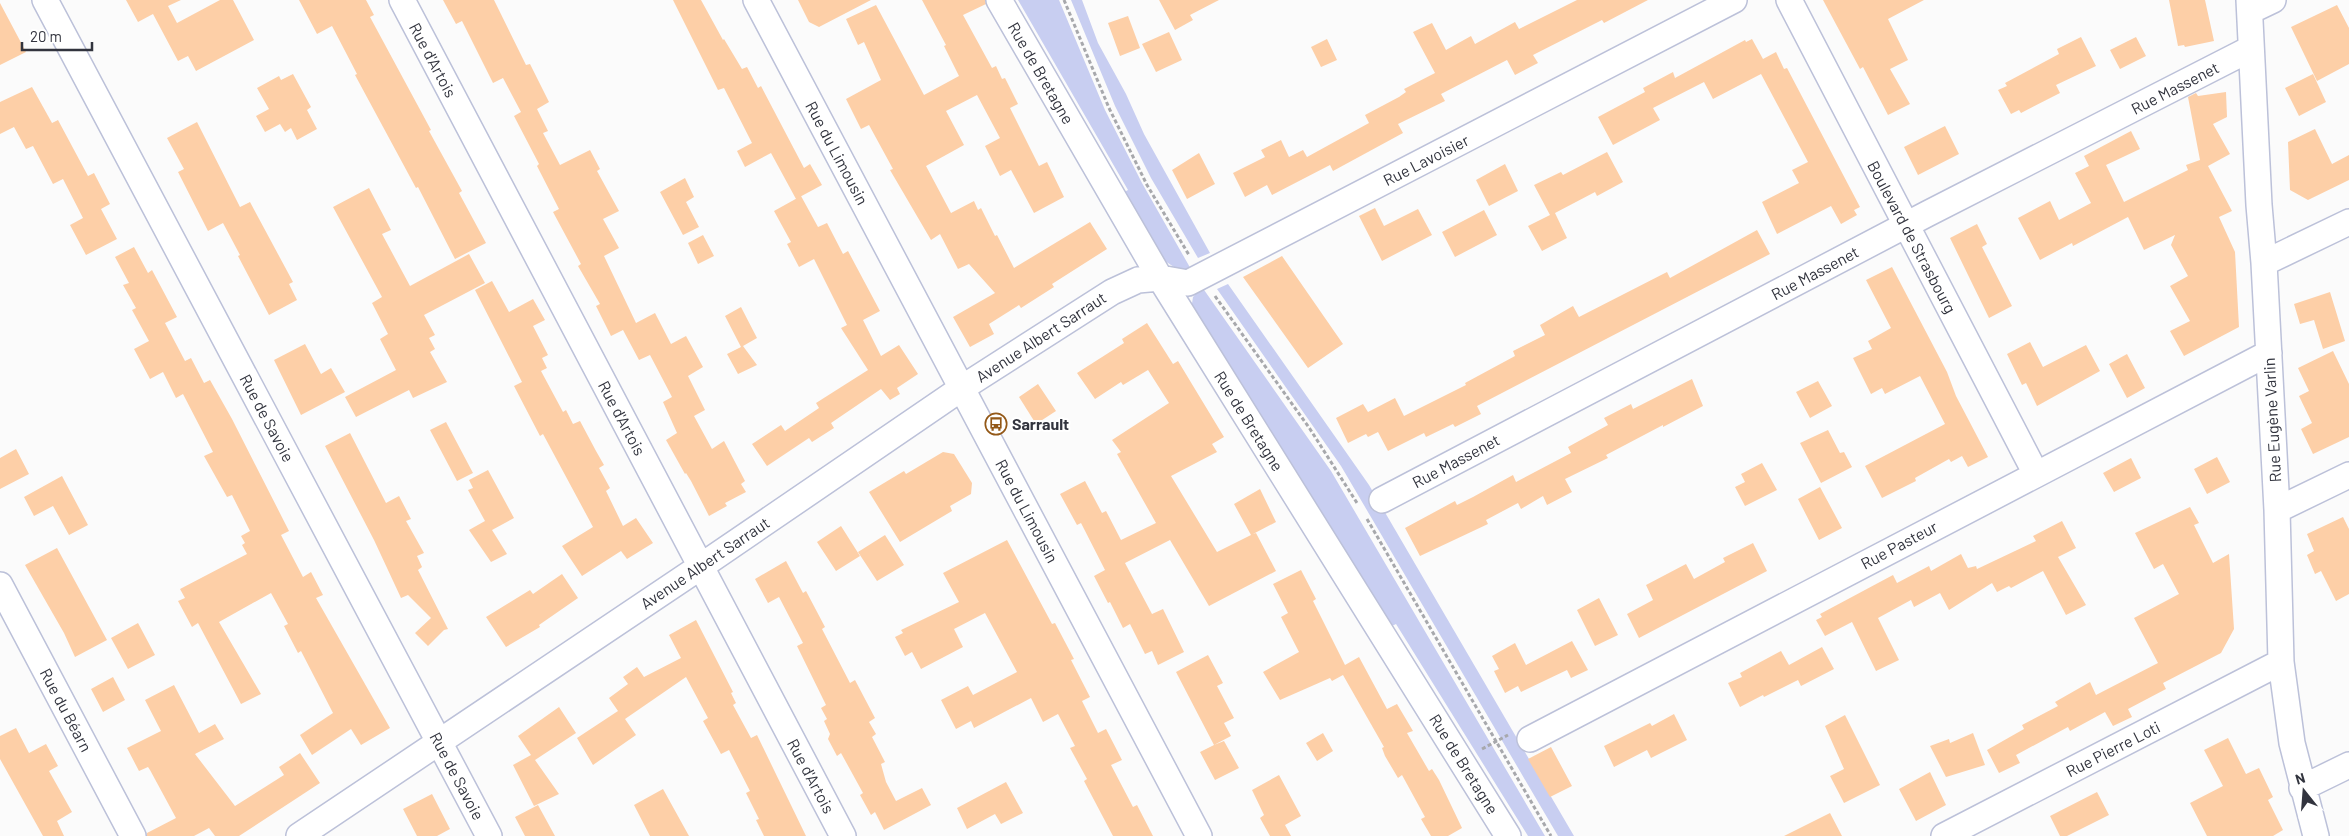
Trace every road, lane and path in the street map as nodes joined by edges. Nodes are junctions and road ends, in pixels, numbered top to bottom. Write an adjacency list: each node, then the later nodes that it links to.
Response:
1 (45, 0): 27 (street, Rue de Savoie)
2 (402, 0): 23 (street, Rue d'Artois)
3 (756, 0): 18 (street, Rue du Limousin)
4 (999, 0): 15 (street, Rue de Bretagne)
5 (1064, 0): 14 (path)
6 (1734, 0): 14 (street, Rue Lavoisier)
7 (1789, 0): 12 (street, Boulevard de Strasbourg)
8 (2273, 0): 9 (street)
9 (2250, 5): 10 (street, Rue Eugène Varlin)
10 (2250, 49): 12 (street, Rue Massenet); 13 (street, Rue Eugène Varlin)
11 (2349, 222): 13 (street)
12 (1905, 226): 19 (street, Boulevard de Strasbourg); 21 (street, Rue Massenet)
13 (2264, 263): 17 (street, Rue Eugène Varlin)
14 (1202, 276): 15 (street, Rue Lavoisier); 21 (path)
15 (1160, 278): 16 (street, Rue Lavoisier); 35 (street, Rue de Bretagne)
16 (1112, 292): 18 (street, Avenue Albert Sarraut)
17 (2269, 353): 19 (street, Rue Pasteur); 22 (street, Rue Eugène Varlin)
18 (962, 388): 23 (street, Avenue Albert Sarraut); 34 (street, Rue du Limousin)
19 (2036, 474): 26 (street, Rue Pasteur)
20 (2349, 475): 22 (street)
21 (1369, 509): 36 (path)
22 (2277, 510): 25 (street, Rue Eugène Varlin)
23 (700, 567): 27 (street, Avenue Albert Sarraut); 33 (street, Rue d'Artois)
24 (0, 585): 30 (street, Rue du Béarn)
25 (2281, 662): 29 (street, Rue Eugène Varlin); 37 (street, Rue Pierre Loti)
26 (1530, 739)
27 (440, 742): 31 (street, Avenue Albert Sarraut); 32 (street, Rue de Savoie)
28 (2349, 765): 29 (street)
29 (2302, 788): 38 (street, Rue Eugène Varlin)
30 (133, 836)
31 (300, 836)
32 (489, 836)
33 (843, 836)
34 (1199, 836)
35 (1508, 836)
36 (1551, 836)
37 (1944, 836)
38 (2316, 836)

